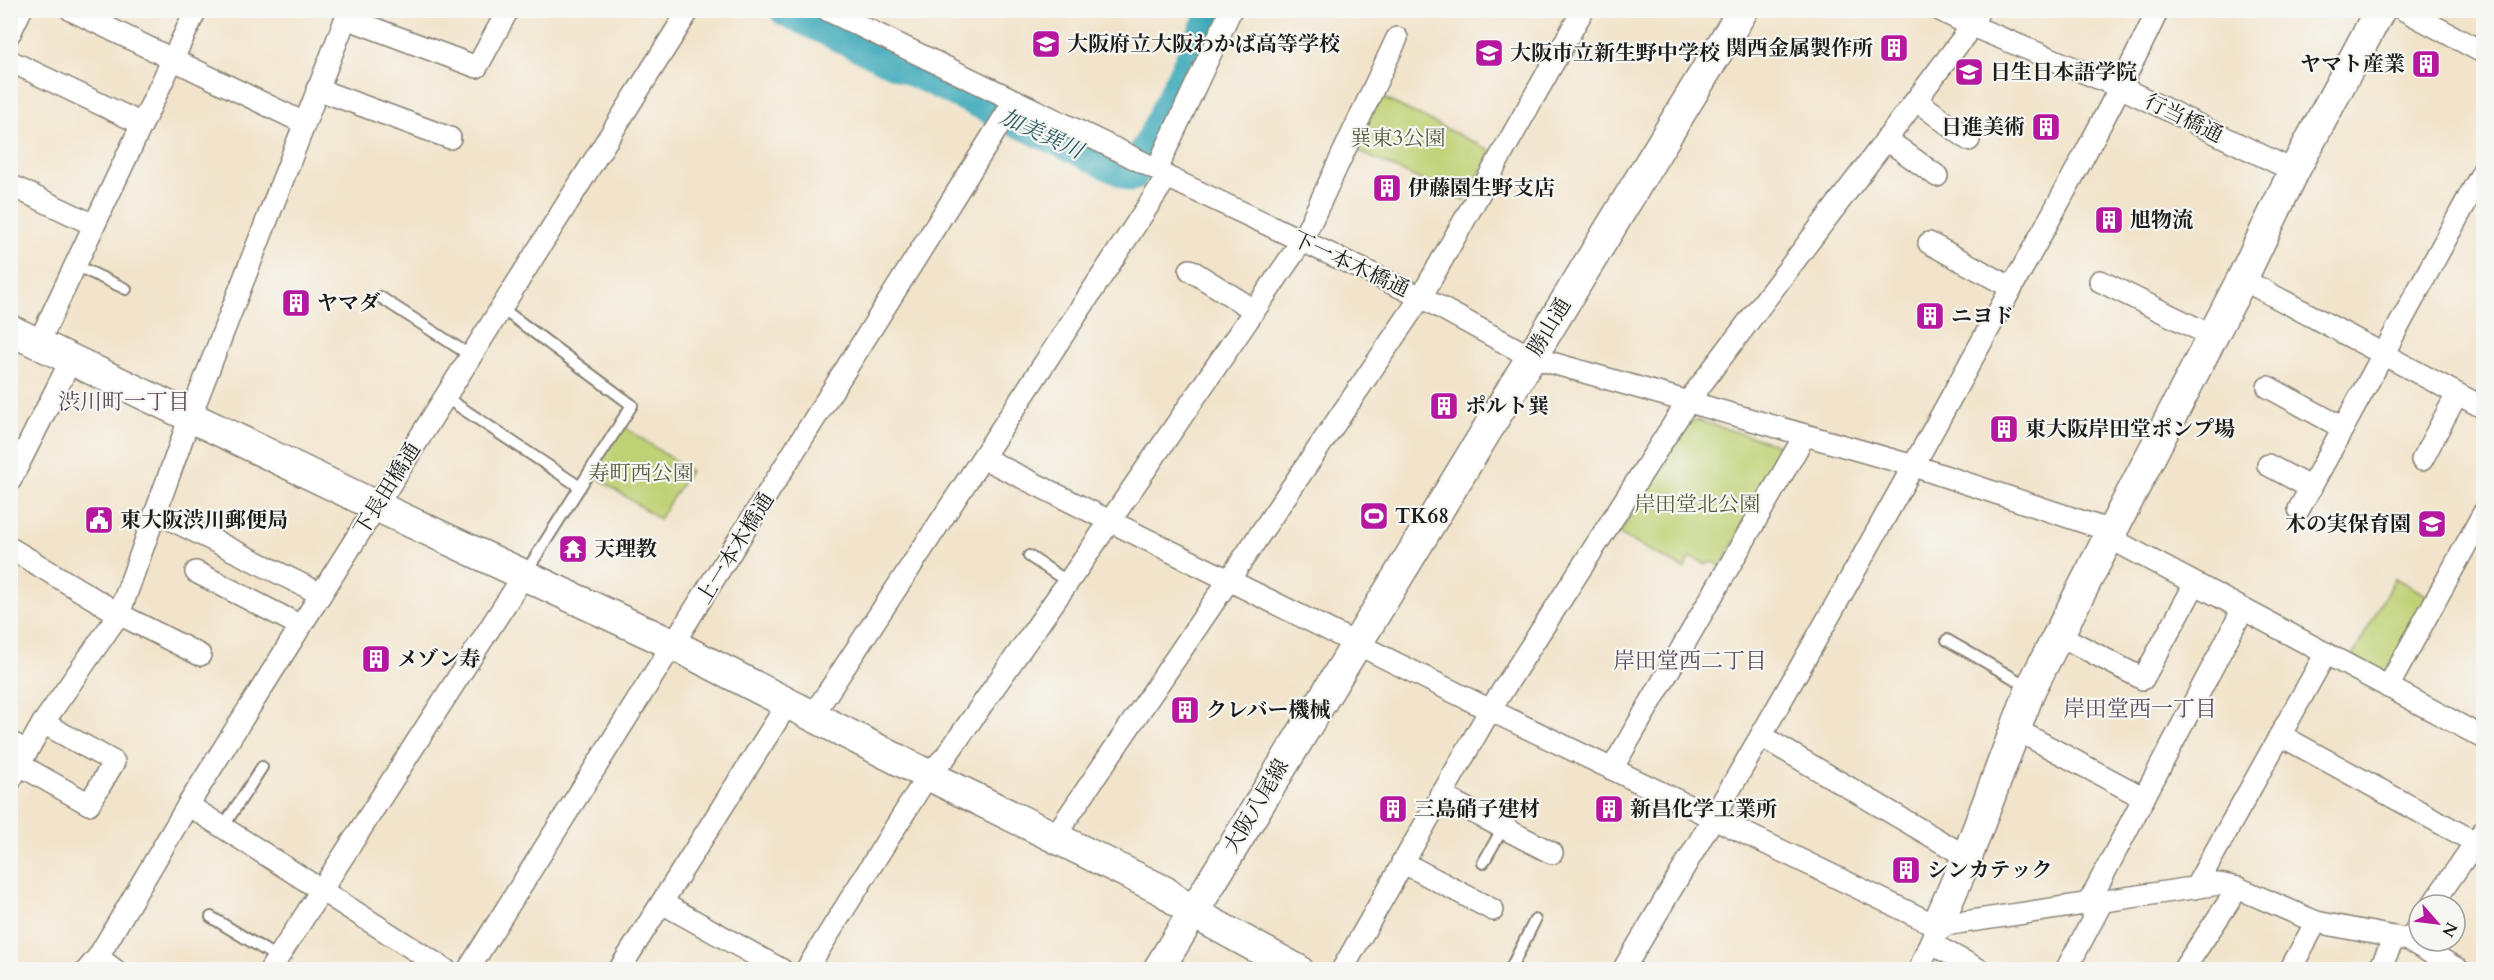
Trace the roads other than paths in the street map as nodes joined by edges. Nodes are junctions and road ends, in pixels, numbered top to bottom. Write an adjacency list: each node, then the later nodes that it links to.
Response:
1 (21, 10): 16 (street)
2 (71, 10): 19 (street)
3 (196, 10): 19 (street)
4 (508, 10): 14 (street)
5 (689, 10): 46 (street, 下長田橋通)
6 (827, 10): 24 (street, 下一本木橋通)
7 (1231, 10): 30 (street)
8 (1583, 10): 45 (street)
9 (1743, 10): 53 (street, 勝山通)
10 (1940, 10): 15 (street, 行当橋通)
11 (2158, 10): 21 (street)
12 (2380, 10): 32 (street)
13 (2404, 10): 18 (street)
14 (347, 14): 22 (street)
15 (1976, 18): 21 (street, 行当橋通); 23 (street)
16 (10, 33)
17 (1397, 38): 36 (street)
18 (2484, 53)
19 (173, 60): 25 (street); 26 (street)
20 (10, 61): 26 (street)
21 (2122, 88): 32 (street, 行当橋通); 42 (street)
22 (317, 89): 25 (street); 27 (street)
23 (1916, 100): 28 (street); 29 (street)
24 (1008, 111): 30 (street, 下一本木橋通); 90 (street, 上一本木橋通)
25 (304, 123): 60 (street)
26 (142, 124): 35 (street)
27 (450, 138)
28 (1886, 139): 33 (street); 58 (street)
29 (1969, 140)
30 (1153, 168): 36 (street, 下一本木橋通); 63 (street)
31 (2484, 169): 51 (street)
32 (2294, 171): 40 (street)
33 (1937, 176)
34 (10, 185): 35 (street)
35 (94, 225): 38 (street)
36 (1302, 241): 45 (street, 下一本木橋通); 47 (street)
37 (1929, 243): 42 (street)
38 (75, 265): 43 (lane); 50 (street)
39 (1190, 270): 47 (street)
40 (2242, 279): 49 (street); 51 (street)
41 (2100, 281): 49 (street)
42 (2012, 288): 66 (street)
43 (126, 290)
44 (380, 297): 52 (lane)
45 (1421, 297): 53 (street, 下一本木橋通); 80 (street)
46 (501, 308): 52 (street, 下長田橋通); 68 (lane)
47 (1254, 310): 74 (street)
48 (10, 330): 50 (street)
49 (2212, 336): 75 (street)
50 (38, 344): 54 (street)
51 (2383, 355): 56 (street); 61 (street)
52 (471, 357): 57 (street, 下長田橋通)
53 (1531, 357): 58 (street, 下一本木橋通); 89 (street, 勝山通)
54 (70, 360): 60 (street); 67 (street)
55 (2268, 387): 61 (street)
56 (2457, 394): 59 (street); 64 (street)
57 (445, 397): 68 (lane); 70 (street, 下長田橋通)
58 (1688, 403): 62 (street, 下一本木橋通); 96 (street)
59 (2484, 408)
60 (190, 417): 70 (street); 72 (street)
61 (2343, 428): 69 (street)
62 (1805, 435): 66 (street, 下一本木橋通); 104 (street)
63 (983, 458): 74 (street); 95 (street)
64 (2422, 460)
65 (2268, 465): 69 (street)
66 (1914, 466): 75 (street, 下一本木橋通); 100 (street)
67 (10, 481)
68 (580, 487): 79 (lane)
69 (2311, 488): 71 (street)
70 (376, 506): 79 (street); 83 (street, 下長田橋通)
71 (2299, 509)
72 (156, 512): 83 (street); 85 (street)
73 (2484, 512): 93 (street)
74 (1108, 521): 80 (street); 81 (street)
75 (2109, 534): 82 (street, 下一本木橋通); 87 (street)
76 (13, 556): 85 (street)
77 (1029, 556): 81 (lane)
78 (196, 573): 86 (street)
79 (524, 575): 90 (street); 120 (street)
80 (1227, 580): 89 (street); 112 (street)
81 (1068, 582): 105 (street)
82 (2195, 584): 84 (street, 下一本木橋通); 87 (street)
83 (321, 594): 86 (street, 下長田橋通)
84 (2242, 611): 91 (street, 下一本木橋通); 107 (street)
85 (119, 614): 92 (street); 97 (street)
86 (301, 626): 108 (street, 下長田橋通)
87 (2059, 635): 94 (street)
88 (1947, 639): 94 (lane)
89 (1356, 644): 96 (street); 125 (street, 大阪八尾線)
90 (674, 645): 95 (street); 136 (street, 上一本木橋通)
91 (2326, 653): 93 (street, 下一本木橋通); 99 (street)
92 (200, 655)
93 (2388, 687): 101 (street, 下一本木橋通)
94 (2031, 688): 98 (street)
95 (800, 709): 105 (street); 122 (street)
96 (1490, 710): 104 (street); 106 (street)
97 (43, 723): 102 (street); 102 (street)
98 (2015, 729): 107 (street); 115 (street)
99 (2280, 735): 113 (street); 118 (street)
100 (1761, 736): 109 (street); 115 (street)
101 (2484, 738)
102 (17, 760)
103 (262, 767): 110 (lane)
104 (1612, 769): 109 (street)
105 (928, 775): 112 (street); 139 (street)
106 (1440, 795): 111 (street); 116 (street)
107 (2144, 798): 123 (street)
108 (189, 805): 110 (street); 134 (street, 下長田橋通)
109 (1714, 819): 129 (street); 145 (street)
110 (223, 827): 120 (street)
111 (1503, 828): 114 (street); 117 (lane)
112 (1055, 836): 125 (street)
113 (2479, 841): 121 (street)
114 (1552, 853)
115 (1967, 857): 129 (street)
116 (1402, 862): 124 (street); 143 (street)
117 (1483, 863)
118 (2195, 888): 119 (street); 123 (street)
119 (2238, 888): 128 (street); 149 (street)
120 (322, 890): 133 (street); 135 (street)
121 (2441, 893)
122 (663, 903): 137 (street); 138 (street)
123 (2095, 903): 129 (street); 148 (street)
124 (1493, 910)
125 (1192, 912): 140 (street, 大阪八尾線); 141 (street); 142 (street)
126 (211, 917): 133 (lane)
127 (1535, 920): 144 (lane)
128 (2316, 922): 130 (street); 150 (street)
129 (1933, 934): 146 (street); 147 (street)
130 (2407, 934)
131 (2407, 935): 151 (street)
132 (2436, 953): 152 (street)
133 (274, 964)
134 (100, 965)
135 (446, 969)
136 (468, 969)
137 (619, 969)
138 (782, 969)
139 (806, 969)
140 (1158, 969)
141 (1269, 969)
142 (1299, 969)
143 (1342, 969)
144 (1510, 969)
145 (1623, 969)
146 (1919, 969)
147 (1980, 969)
148 (2066, 969)
149 (2183, 969)
150 (2290, 969)
151 (2379, 969)
152 (2459, 969)

